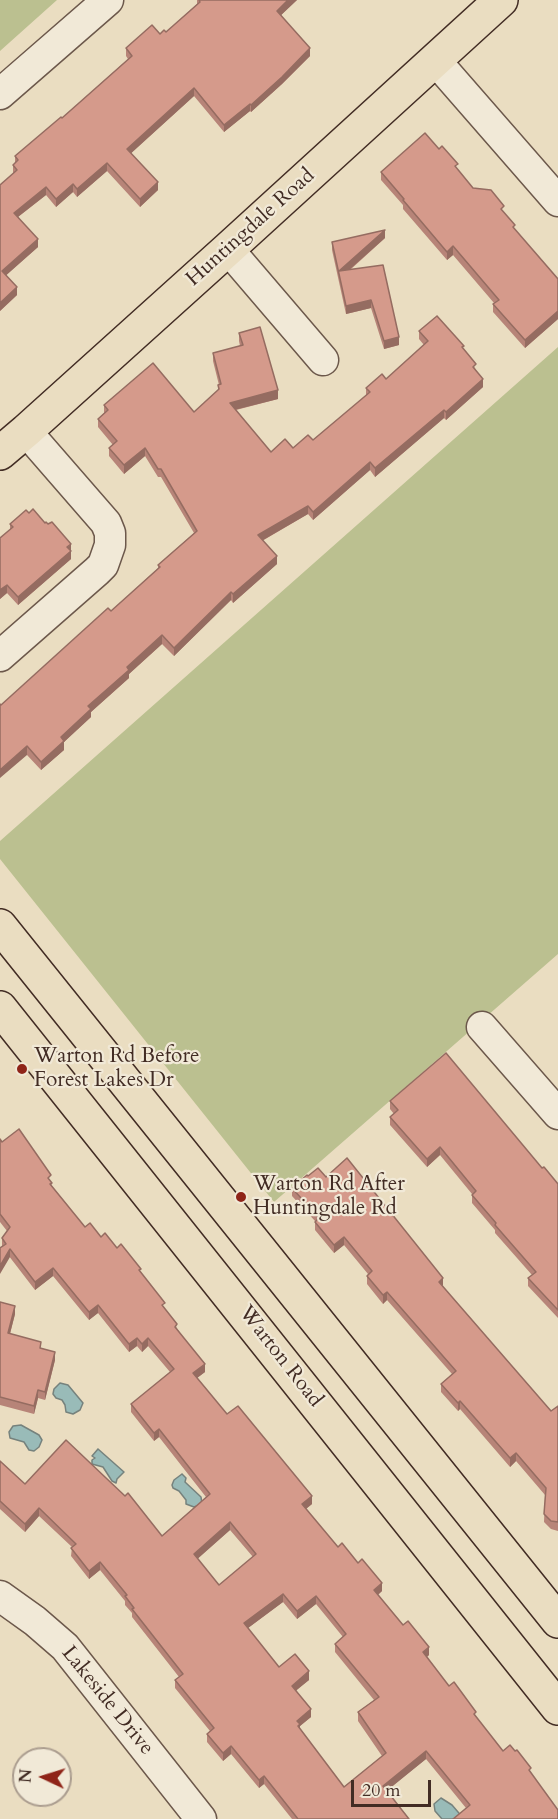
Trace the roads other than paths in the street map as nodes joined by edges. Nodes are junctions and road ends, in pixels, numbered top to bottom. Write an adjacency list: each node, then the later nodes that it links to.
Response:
1 (501, 0): 3 (main road, Huntingdale Road)
2 (106, 1): 4 (street)
3 (435, 60): 5 (street); 6 (main road, Huntingdale Road)
4 (0, 94)
5 (558, 201)
6 (228, 249): 7 (street); 8 (main road, Huntingdale Road)
7 (323, 360)
8 (26, 431): 9 (main road, Huntingdale Road); 10 (street)
9 (0, 453)
10 (0, 656)
11 (0, 926): 16 (main road)
12 (0, 1008): 17 (main road, Warton Road)
13 (482, 1027): 14 (street)
14 (558, 1114)
15 (0, 1596): 18 (street, Lakeside Drive)
16 (558, 1621)
17 (558, 1708)
18 (201, 1819)

